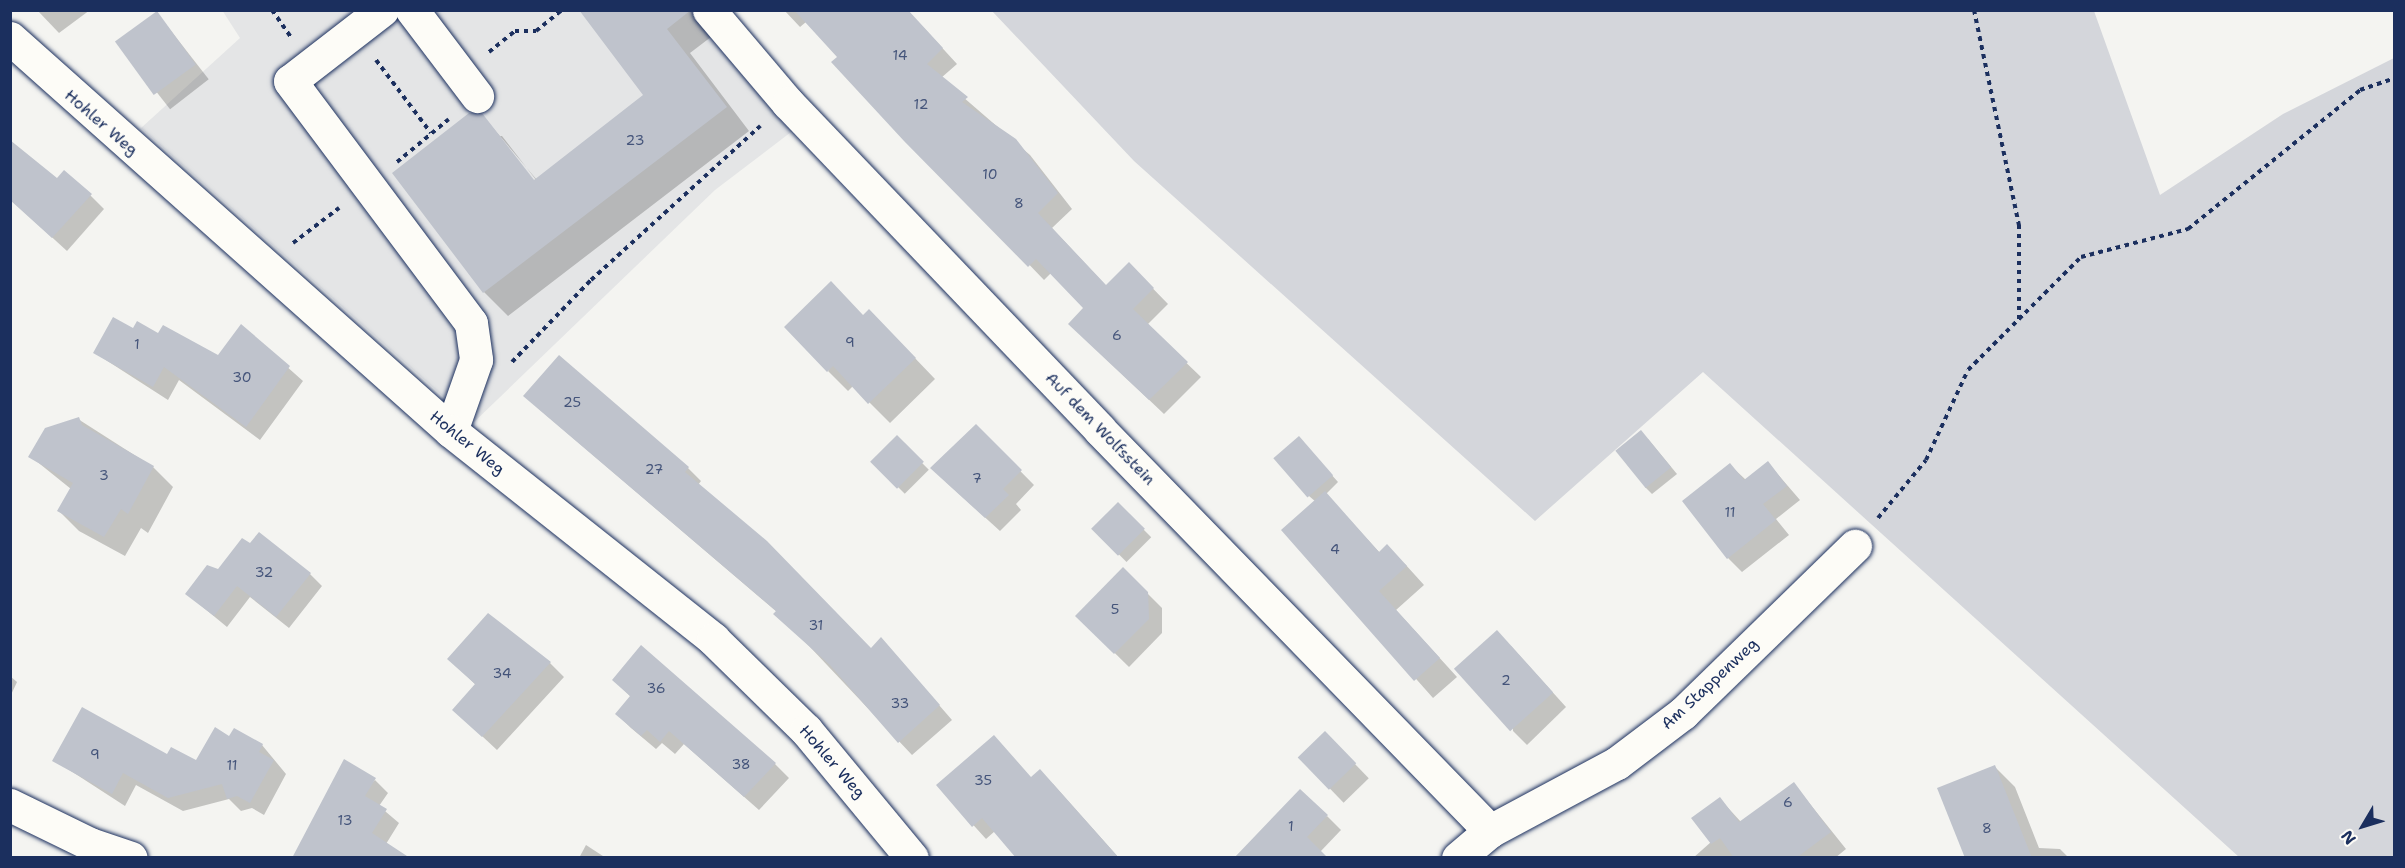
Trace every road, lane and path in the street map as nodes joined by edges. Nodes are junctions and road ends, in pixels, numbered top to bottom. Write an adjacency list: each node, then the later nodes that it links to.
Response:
1 (382, 10): 12 (street)
2 (411, 10): 10 (street)
3 (562, 10): 6 (path)
4 (1974, 10): 14 (path)
5 (712, 16): 19 (street, Auf dem Wolfsstein)
6 (515, 31)
7 (10, 38): 13 (street, Hohler Weg)
8 (374, 58): 12 (path)
9 (2394, 78): 14 (path)
10 (477, 96)
11 (742, 141): 15 (path)
12 (368, 185): 13 (path); 16 (street)
13 (270, 272): 16 (street, Hohler Weg)
14 (2019, 319): 17 (path)
15 (516, 362)
16 (451, 431): 21 (street, Hohler Weg)
17 (1855, 546): 19 (street, Am Stappenweg)
18 (10, 805): 20 (street)
19 (1490, 831): 22 (street, Am Stappenweg)
20 (131, 858)
21 (912, 858)
22 (1458, 858)

